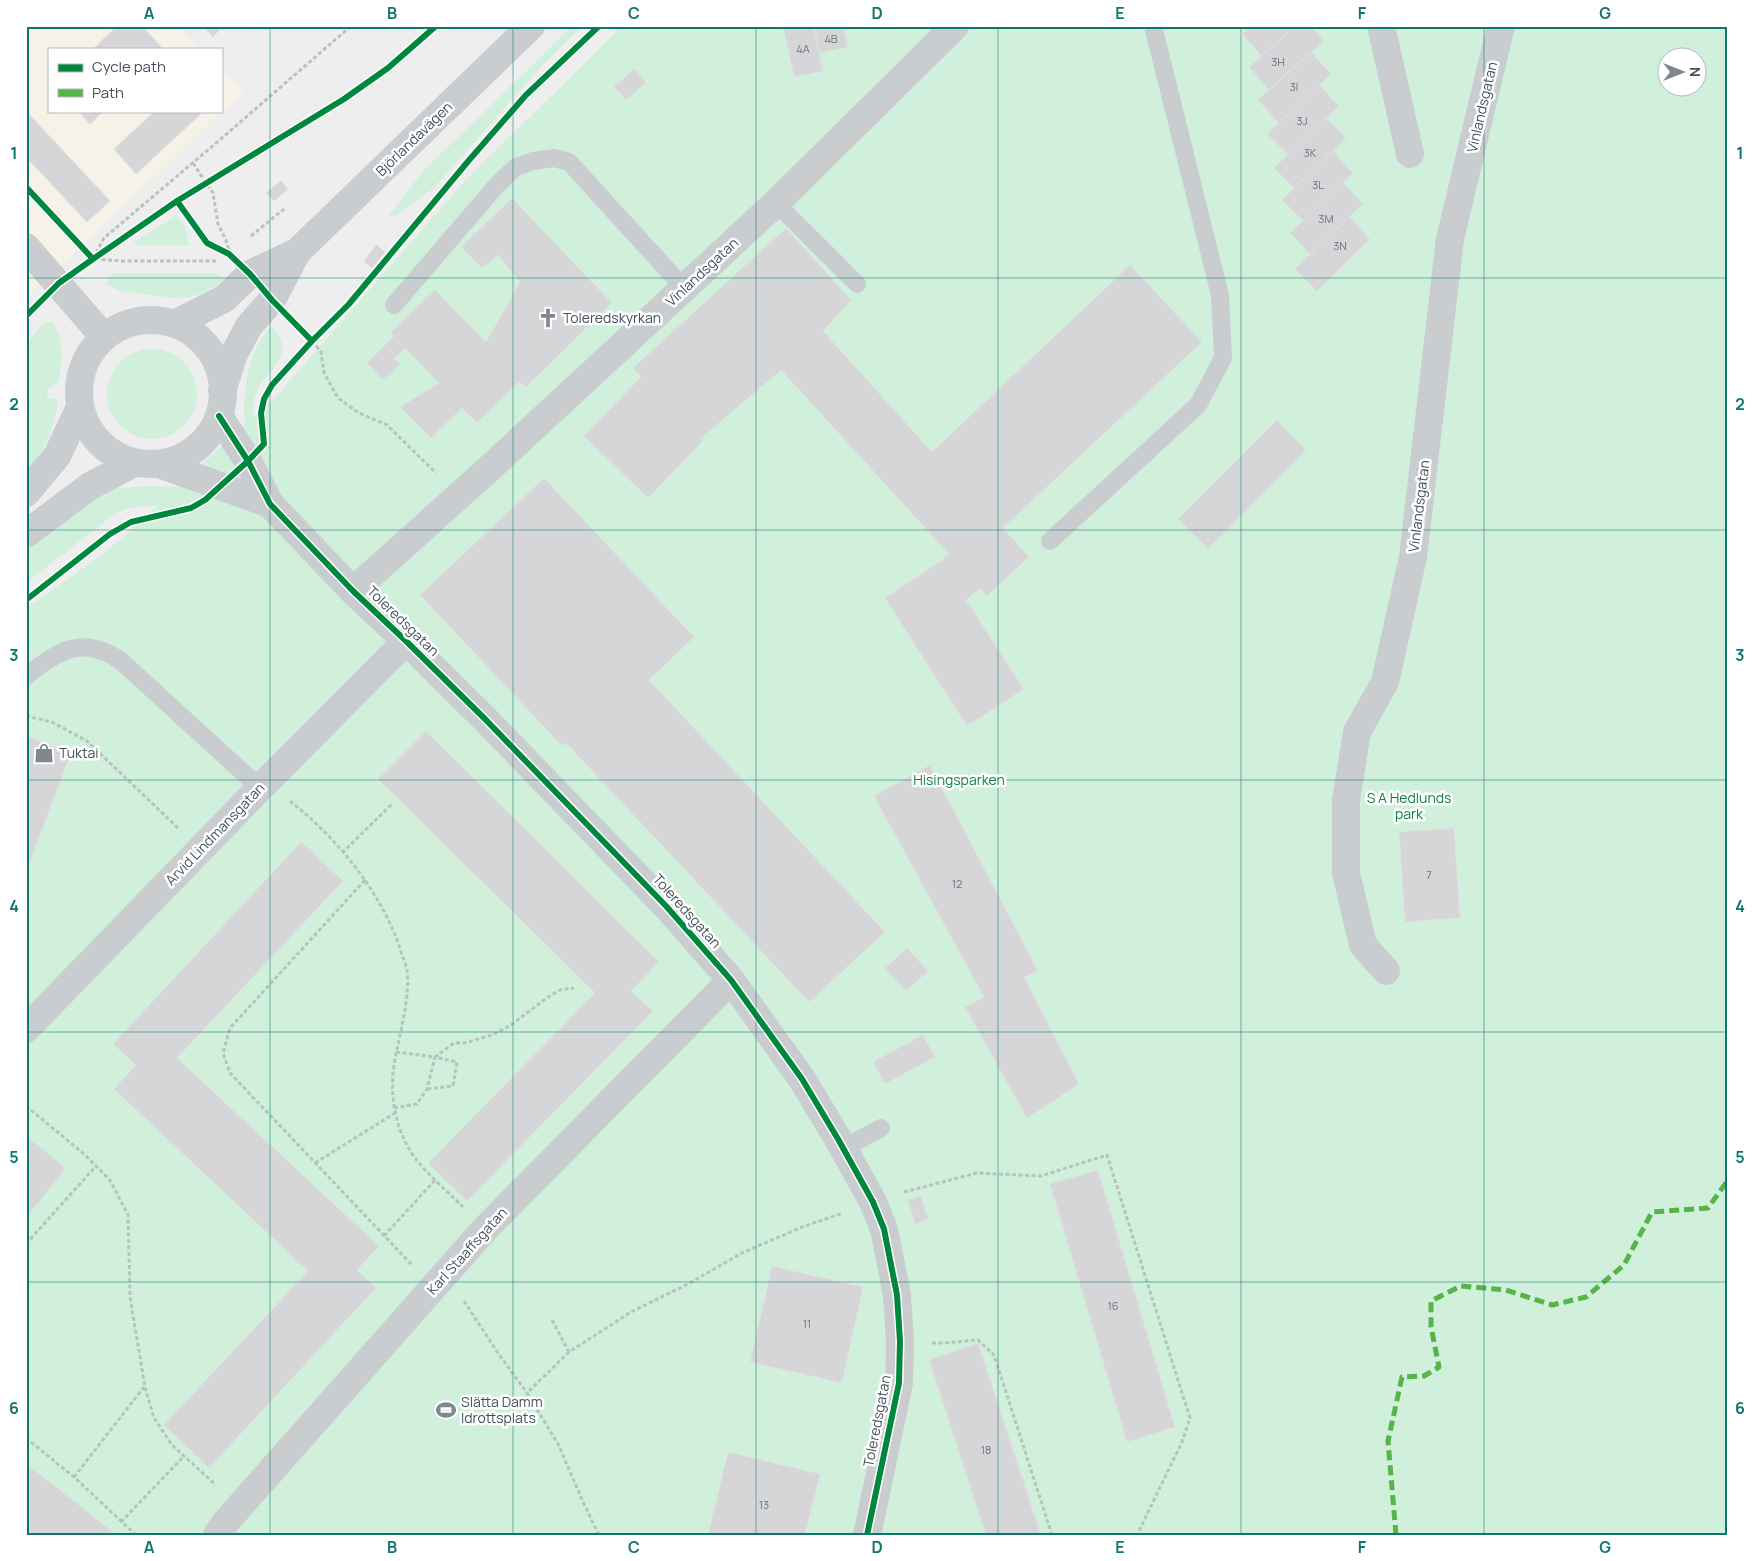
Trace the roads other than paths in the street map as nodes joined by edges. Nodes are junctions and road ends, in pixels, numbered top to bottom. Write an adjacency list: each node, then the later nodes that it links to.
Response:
1 (531, 26): 9 (street, Björlandavägen)
2 (955, 26): 7 (street, Vinlandsgatan)
3 (1152, 26): 21 (lane)
4 (1381, 26): 6 (street)
5 (1501, 26): 26 (street, Vinlandsgatan)
6 (1410, 154)
7 (776, 203): 10 (lane); 11 (street, Vinlandsgatan)
8 (26, 247): 14 (street)
9 (296, 252): 13 (street, Björlandavägen); 15 (street, Björlandavägen)
10 (858, 284)
11 (684, 288): 12 (lane); 22 (street, Vinlandsgatan)
12 (394, 305)
13 (174, 324): 14 (street); 15 (street)
14 (104, 337): 16 (street)
15 (221, 403): 17 (street, Björlandavägen); 19 (street, Toleredsgatan)
16 (80, 407): 17 (street); 18 (street)
17 (147, 464): 19 (street, Toleredsgatan); 20 (street, Björlandavägen)
18 (26, 493)
19 (270, 504): 22 (street, Toleredsgatan)
20 (26, 534)
21 (1050, 541)
22 (353, 591): 23 (street, Toleredsgatan)
23 (406, 641): 25 (street, Arvid Lindmansgatan); 27 (street, Toleredsgatan)
24 (26, 676): 25 (lane)
25 (272, 792): 28 (street, Arvid Lindmansgatan)
26 (1386, 971)
27 (731, 980): 30 (street, Toleredsgatan); 31 (street, Karl Staaffsgatan)
28 (26, 1030)
29 (881, 1128): 30 (lane)
30 (844, 1148): 32 (street, Toleredsgatan)
31 (217, 1535)
32 (867, 1535)

